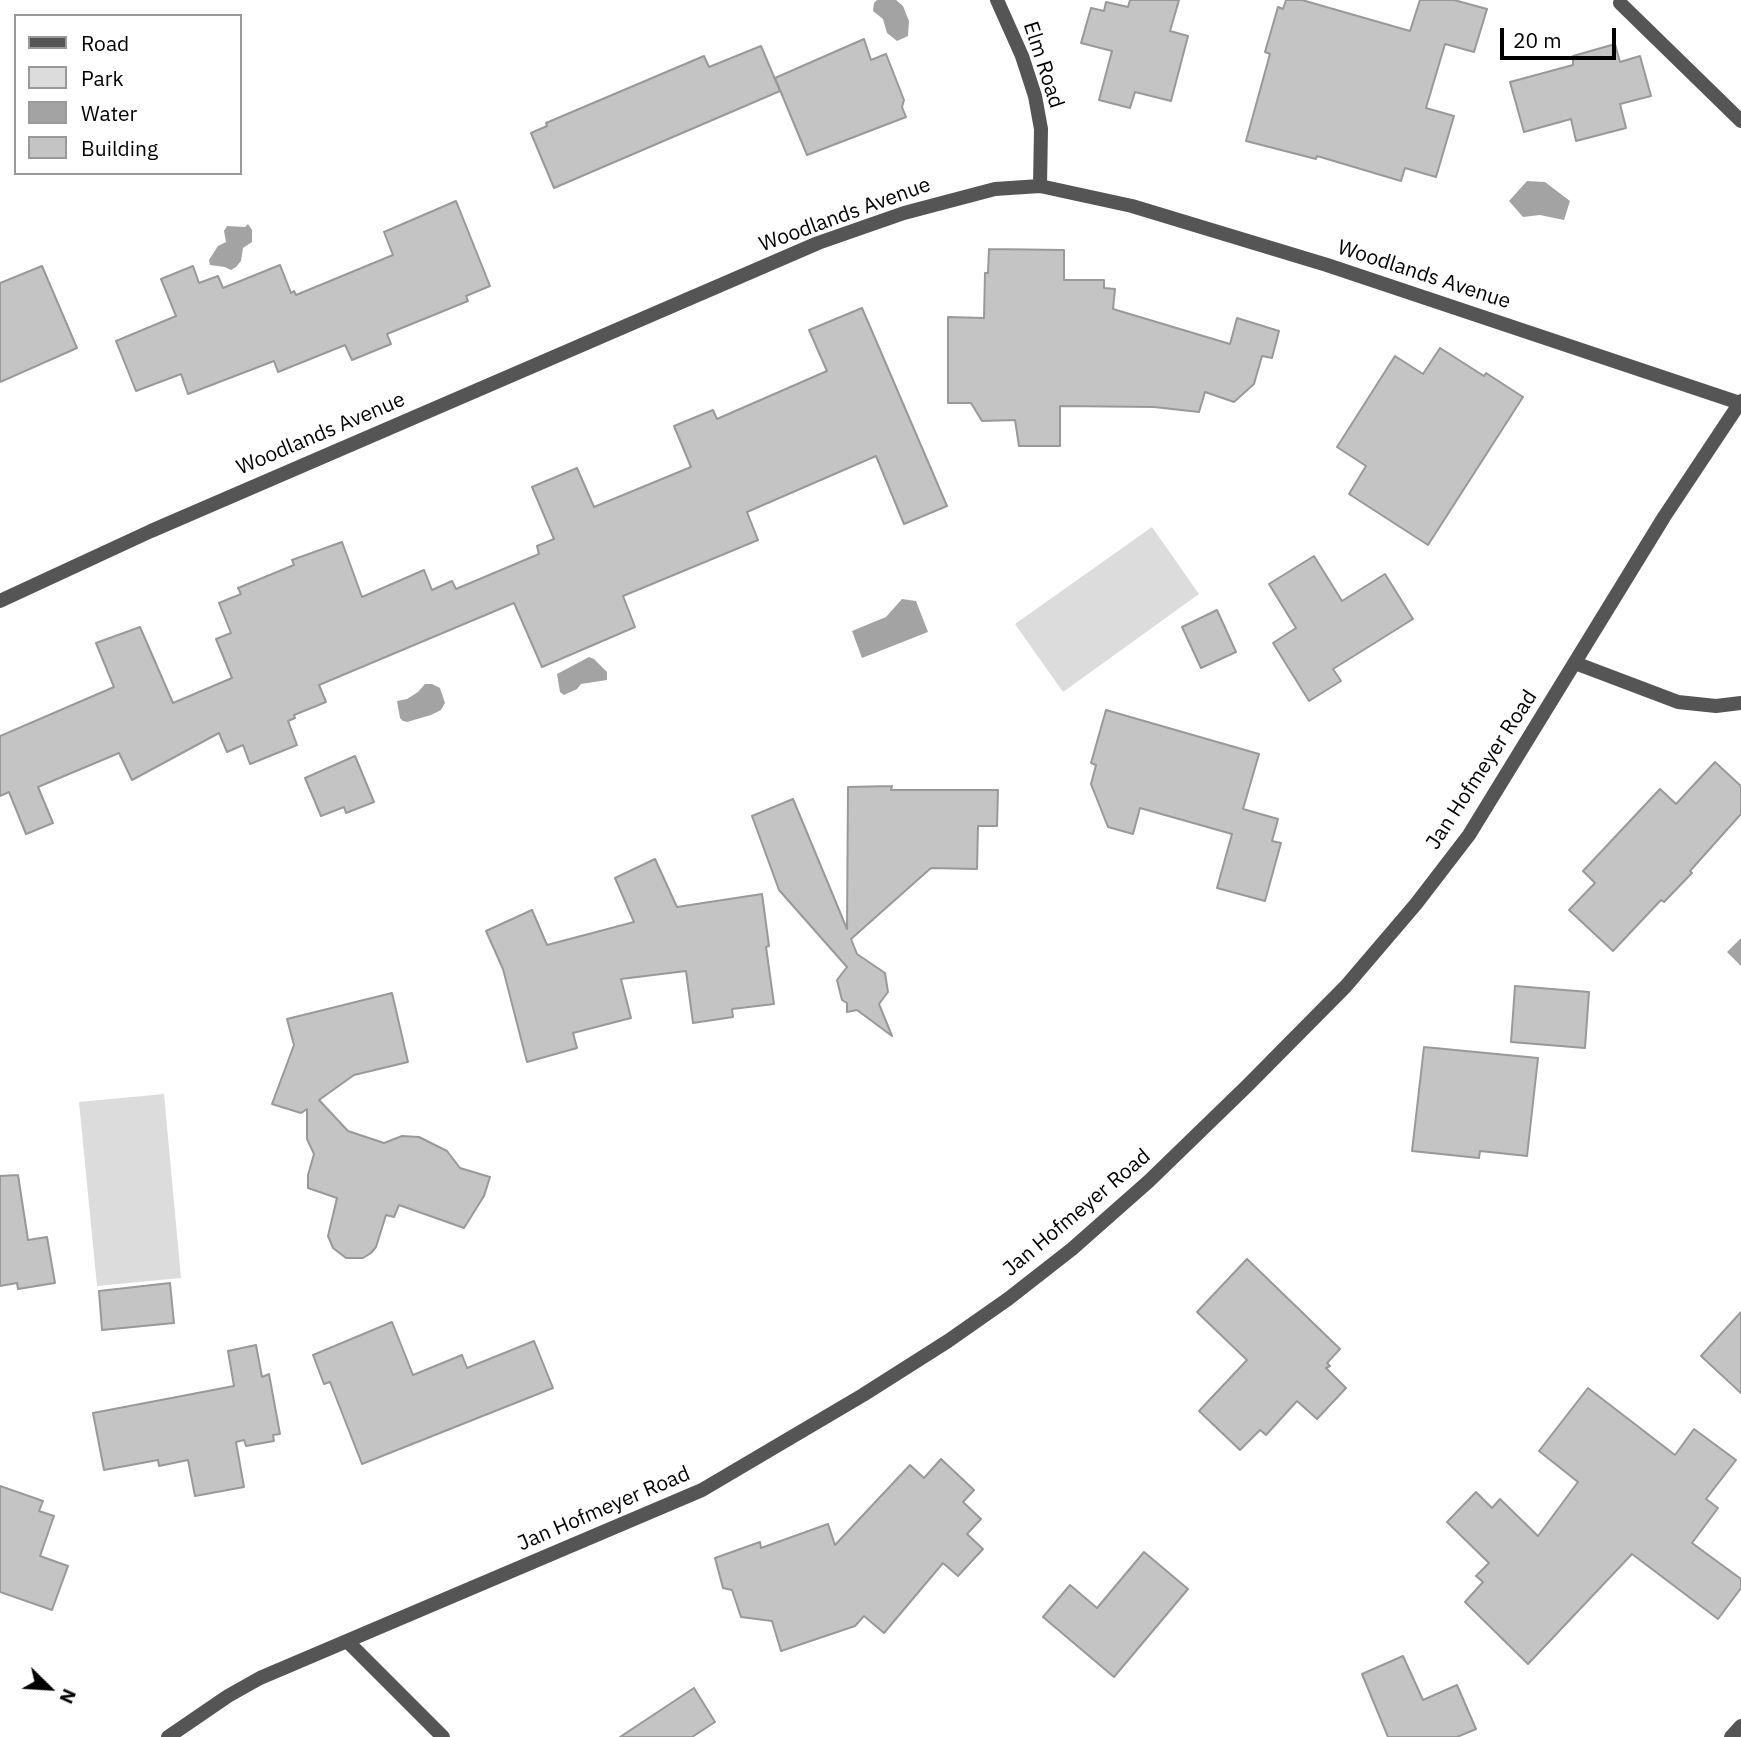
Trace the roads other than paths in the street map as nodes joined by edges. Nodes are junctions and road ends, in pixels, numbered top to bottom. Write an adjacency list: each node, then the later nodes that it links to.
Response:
1 (997, 0): 4 (street, Elm Road)
2 (1619, 3): 3 (street)
3 (1741, 121)
4 (1040, 186): 5 (street, Woodlands Avenue); 6 (street, Woodlands Avenue)
5 (1740, 402): 7 (street, Jan Hofmeyer Road)
6 (0, 601)
7 (1575, 663): 8 (street); 9 (street, Jan Hofmeyer Road)
8 (1741, 704)
9 (348, 1642): 11 (street, Jan Hofmeyer Road); 12 (street)
10 (1741, 1726): 13 (street)
11 (168, 1737)
12 (443, 1737)
13 (1731, 1737)

